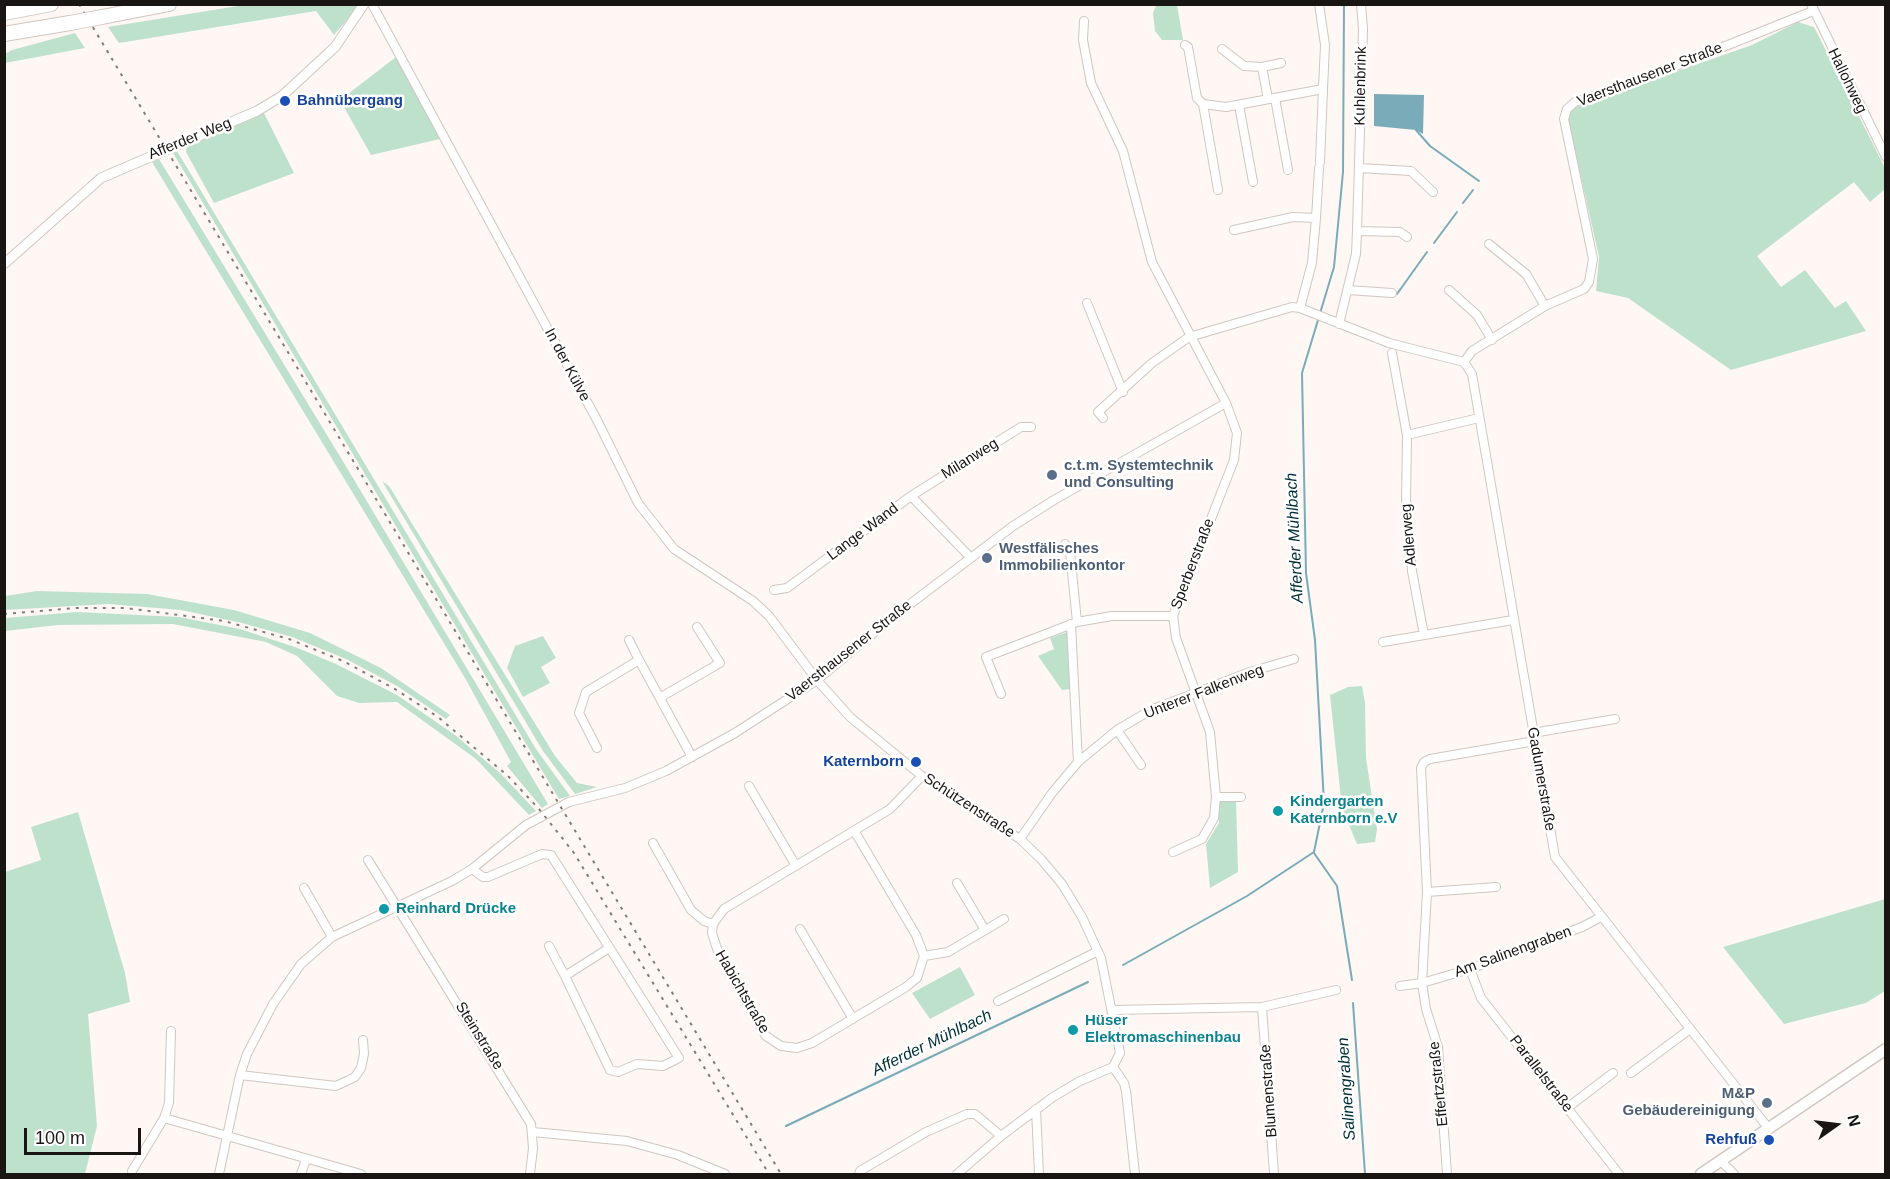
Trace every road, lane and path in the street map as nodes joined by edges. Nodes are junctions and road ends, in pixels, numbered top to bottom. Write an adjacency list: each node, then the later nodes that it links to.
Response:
1 (51, 4): 8 (highway)
2 (169, 4): 10 (highway, bridge)
3 (364, 4): 30 (street, Afferder Weg)
4 (372, 4): 61 (street, In der Külve)
5 (1319, 4): 15 (street)
6 (1361, 4): 20 (street, Kuhlenbrink)
7 (1812, 8): 19 (street, Hallohweg); 35 (street, Vaersthausener Straße)
8 (4, 13)
9 (1084, 21): 38 (street, Sperberstraße)
10 (4, 34)
11 (1185, 45): 17 (street)
12 (1222, 48): 14 (street)
13 (1281, 63): 14 (street)
14 (1262, 67): 16 (street)
15 (1323, 89): 16 (street); 25 (street)
16 (1271, 98): 18 (street); 21 (street)
17 (1203, 104): 18 (street); 23 (street)
18 (1239, 105): 22 (street)
19 (1886, 157)
20 (1359, 168): 24 (street); 27 (street, Kuhlenbrink)
21 (1288, 170)
22 (1252, 182)
23 (1218, 190)
24 (1433, 192)
25 (1316, 218): 26 (street); 36 (street)
26 (1234, 230)
27 (1357, 231): 28 (street); 31 (street, Kuhlenbrink)
28 (1407, 237)
29 (1489, 244): 35 (street)
30 (4, 264)
31 (1348, 290): 33 (street); 37 (street, Kuhlenbrink)
32 (1449, 290): 39 (street)
33 (1392, 294)
34 (1088, 303): 42 (street)
35 (1545, 306): 39 (street, Vaersthausener Straße)
36 (1300, 308): 37 (street); 38 (street)
37 (1339, 324): 41 (street)
38 (1189, 337): 42 (street); 43 (street, Sperberstraße)
39 (1492, 339): 41 (street, Vaersthausener Straße)
40 (1392, 353): 47 (street, Adlerweg)
41 (1464, 362): 45 (street, Gadumerstraße)
42 (1123, 392): 44 (street)
43 (1226, 403): 50 (street, Vaersthausener Straße); 52 (street, Sperberstraße)
44 (1102, 418)
45 (1479, 418): 47 (street); 53 (street, Gadumerstraße)
46 (1031, 427): 48 (street, Milanweg)
47 (1407, 435): 56 (street, Adlerweg)
48 (910, 496): 50 (street, Lange Wand); 51 (street, Lange Wand)
49 (1065, 544): 54 (street)
50 (970, 557): 61 (street, Vaersthausener Straße)
51 (774, 591)
52 (1173, 616): 54 (street); 62 (street, Sperberstraße)
53 (1513, 620): 56 (street); 67 (street, Gadumerstraße)
54 (1074, 623): 63 (street); 70 (street)
55 (697, 627): 64 (street)
56 (1424, 635): 58 (street)
57 (629, 640): 59 (street)
58 (1383, 642)
59 (639, 660): 64 (street); 68 (street)
60 (1294, 660): 62 (street, Unterer Falkenweg)
61 (817, 680): 69 (street, Vaersthausener Straße); 72 (street, Schützenstraße)
62 (1196, 693): 66 (street, Unterer Falkenweg); 74 (street, Sperberstraße)
63 (1001, 694)
64 (661, 697): 69 (street)
65 (1615, 719): 67 (street)
66 (1116, 730): 70 (street, Unterer Falkenweg); 71 (street)
67 (1534, 737): 86 (street, Effertzstraße); 88 (street, Gadumerstraße)
68 (597, 748)
69 (692, 757): 82 (street, Vaersthausener Straße)
70 (1078, 762): 77 (street, Unterer Falkenweg)
71 (1141, 765)
72 (922, 776): 76 (street); 77 (street, Schützenstraße)
73 (749, 786): 81 (street)
74 (1216, 797): 75 (street); 79 (street, Sperberstraße)
75 (1241, 797)
76 (855, 832): 81 (street); 97 (street)
77 (1020, 839): 96 (street, Schützenstraße)
78 (652, 843): 90 (street)
79 (1173, 852)
80 (368, 860): 87 (street)
81 (796, 866): 90 (street)
82 (472, 869): 87 (street, Vaersthausener Straße); 95 (street)
83 (957, 883): 92 (street)
84 (304, 888): 93 (street)
85 (1496, 888): 86 (street)
86 (1427, 892): 100 (street, Effertzstraße)
87 (397, 907): 93 (street, Vaersthausener Straße); 119 (street, Steinstraße)
88 (1601, 917): 98 (street, Am Salinengraben); 107 (street, Gadumerstraße)
89 (1004, 919): 92 (street)
90 (713, 924): 106 (street, Habichtstraße)
91 (800, 929): 106 (street)
92 (985, 930): 97 (street)
93 (332, 937): 114 (street, Vaersthausener Straße)
94 (549, 946): 99 (street)
95 (609, 948): 99 (street); 99 (street)
96 (1098, 951): 103 (street); 105 (street, Schützenstraße)
97 (924, 956): 106 (street, Habichtstraße)
98 (1470, 969): 100 (street, Am Salinengraben); 115 (street, Parallelstraße)
99 (565, 976)
100 (1422, 983): 101 (street); 135 (street, Effertzstraße)
101 (1400, 986)
102 (1336, 990): 104 (street)
103 (998, 1001)
104 (1262, 1007): 105 (street); 134 (street, Blumenstraße)
105 (1113, 1010): 111 (street, Schützenstraße)
106 (853, 1019)
107 (1690, 1029): 113 (street); 118 (street, Gadumerstraße)
108 (171, 1031): 117 (street)
109 (363, 1040): 114 (street)
110 (1886, 1048): 118 (main road)
111 (1113, 1067): 116 (street); 133 (street)
112 (1613, 1073): 115 (street)
113 (1631, 1073)
114 (240, 1075): 121 (street, Vaersthausener Straße)
115 (1567, 1108): 136 (street, Parallelstraße)
116 (1036, 1109): 120 (street); 132 (street)
117 (164, 1118): 121 (street); 124 (street)
118 (1769, 1129): 123 (main road)
119 (533, 1132): 128 (street, Steinstraße); 129 (street)
120 (1000, 1136): 130 (street); 131 (street)
121 (228, 1138): 122 (street); 125 (street, Vaersthausener Straße)
122 (306, 1159): 126 (street); 127 (street)
123 (1720, 1161): 137 (main road); 138 (street)
124 (132, 1171)
125 (219, 1174)
126 (301, 1174)
127 (361, 1174)
128 (530, 1174)
129 (725, 1174)
130 (859, 1174)
131 (957, 1174)
132 (1039, 1174)
133 (1135, 1174)
134 (1274, 1174)
135 (1447, 1174)
136 (1619, 1174)
137 (1701, 1174)
138 (1734, 1174)

